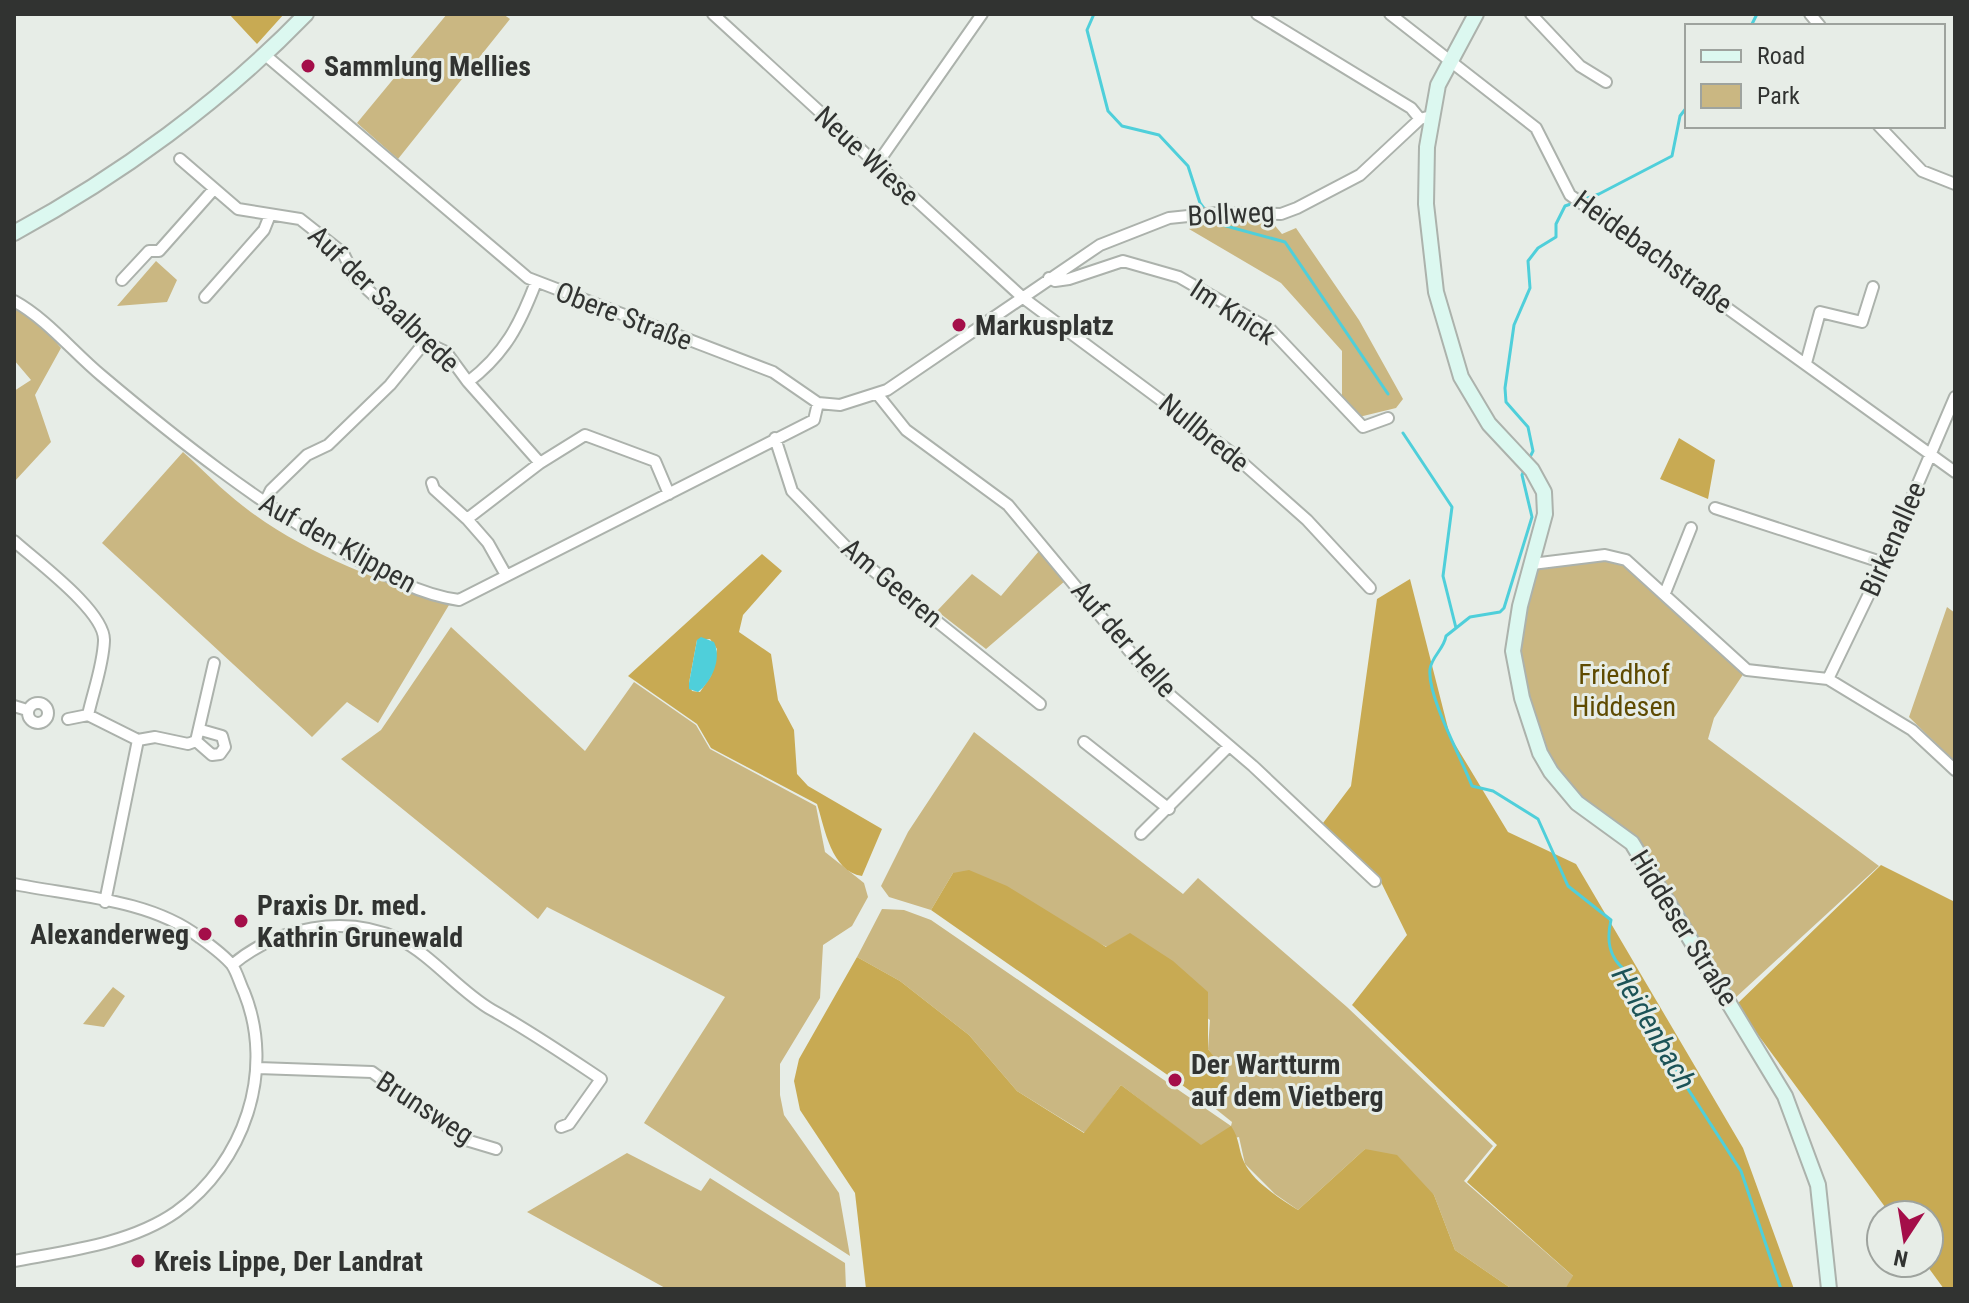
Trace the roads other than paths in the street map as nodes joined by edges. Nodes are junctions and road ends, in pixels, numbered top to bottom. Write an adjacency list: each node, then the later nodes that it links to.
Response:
1 (306, 14): 8 (main road)
2 (713, 14): 14 (street, Neue Wiese)
3 (982, 14): 14 (street)
4 (1257, 14): 11 (street)
5 (1390, 14): 9 (street, Heidebachstraße)
6 (1476, 14): 9 (main road, Hiddeser Straße)
7 (1531, 14): 10 (street)
8 (264, 54): 18 (main road); 21 (street, Obere Straße)
9 (1451, 60): 11 (main road, Hiddeser Straße); 27 (street, Heidebachstraße)
10 (1606, 82)
11 (1425, 118): 19 (street, Bollweg); 45 (main road, Hiddeser Straße)
12 (1881, 128): 15 (street)
13 (180, 159): 16 (street, Auf der Saalbrede)
14 (877, 164): 24 (street, Neue Wiese)
15 (1955, 184)
16 (214, 189): 17 (street, Auf der Saalbrede); 20 (street)
17 (270, 215): 23 (street, Auf der Saalbrede); 26 (street, Auf der Saalbrede)
18 (14, 233)
19 (1049, 278): 24 (street, Bollweg); 32 (street, Im Knick)
20 (122, 280)
21 (536, 282): 28 (street, Auf der Saalbrede); 31 (street, Obere Straße)
22 (1873, 287): 27 (street)
23 (205, 297)
24 (1022, 297): 29 (street); 47 (street, Nullbrede)
25 (14, 301): 39 (street, Auf den Klippen)
26 (425, 342): 28 (street, Auf der Saalbrede); 39 (street)
27 (1806, 363): 34 (street, Heidebachstraße)
28 (468, 382): 35 (street)
29 (878, 395): 31 (street); 60 (street, Auf der Helle)
30 (1955, 397): 34 (street, Birkenallee)
31 (818, 403): 33 (street, Auf den Klippen)
32 (1388, 418)
33 (775, 438): 38 (street, Auf den Klippen); 51 (street, Am Geeren)
34 (1929, 454): 36 (street, Heidebachstraße); 44 (street, Birkenallee)
35 (540, 463): 38 (street); 41 (street)
36 (1955, 472)
37 (432, 483): 41 (street)
38 (669, 494): 46 (street, Auf den Klippen)
39 (264, 504): 46 (street, Auf den Klippen)
40 (1715, 508): 44 (street)
41 (467, 519): 46 (street)
42 (1691, 528): 48 (street)
43 (14, 541): 54 (street)
44 (1884, 563): 50 (street, Birkenallee)
45 (1532, 564): 48 (street); 72 (main road, Hiddeser Straße)
46 (506, 575)
47 (1370, 588)
48 (1665, 593): 50 (street)
49 (214, 663): 56 (street)
50 (1828, 679): 61 (street)
51 (1040, 704)
52 (14, 706): 53 (street)
53 (27, 710)
54 (88, 715): 55 (street); 57 (street)
55 (68, 719)
56 (201, 730): 58 (street); 58 (street)
57 (138, 740): 58 (street); 66 (street)
58 (196, 741)
59 (1084, 742): 62 (street)
60 (1228, 747): 62 (street); 64 (street, Auf der Helle)
61 (1955, 770)
62 (1169, 809): 63 (street)
63 (1141, 834)
64 (1375, 881)
65 (14, 884): 66 (street)
66 (105, 902): 67 (street)
67 (232, 965): 68 (street); 69 (street)
68 (258, 1068): 70 (street, Brunsweg); 71 (street)
69 (561, 1127)
70 (496, 1149)
71 (14, 1261)
72 (1829, 1289)

